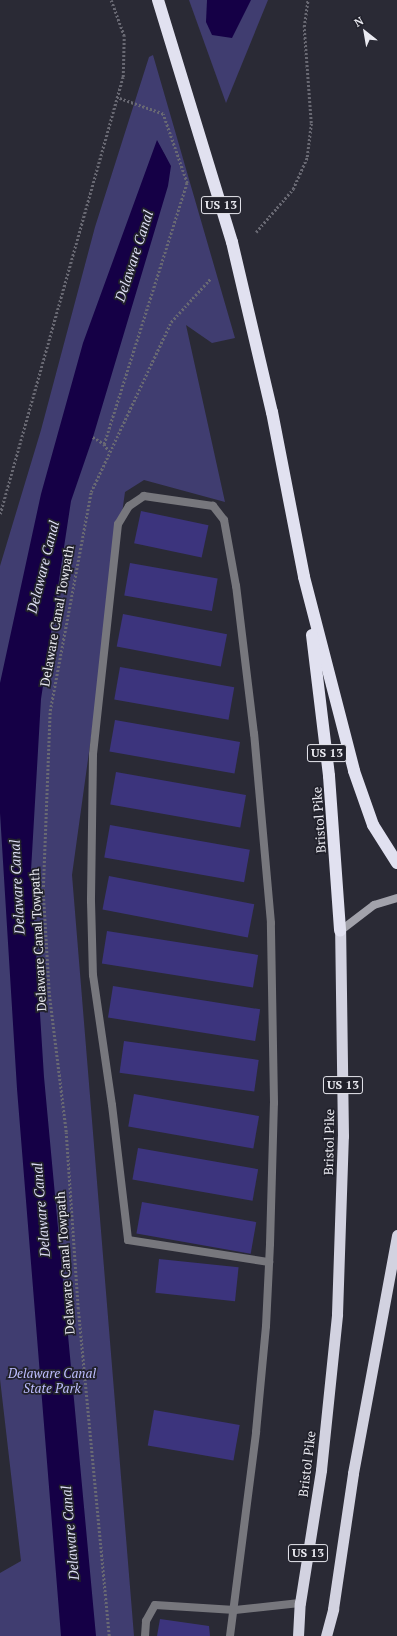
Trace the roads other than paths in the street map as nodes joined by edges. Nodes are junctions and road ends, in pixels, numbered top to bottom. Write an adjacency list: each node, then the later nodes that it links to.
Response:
1 (158, 0): 2 (highway, US 13)
2 (304, 577): 3 (highway); 5 (highway, Bristol Pike / US 13)
3 (397, 863)
4 (397, 898): 5 (main road)
5 (340, 931): 8 (highway, Bristol Pike / US 13)
6 (397, 1235): 13 (highway, US 13)
7 (269, 1262): 7 (lane); 9 (lane)
8 (300, 1603): 9 (lane); 12 (highway, Bristol Pike / US 13)
9 (235, 1610): 10 (lane); 11 (lane)
10 (145, 1636)
11 (230, 1636)
12 (298, 1636)
13 (326, 1636)

